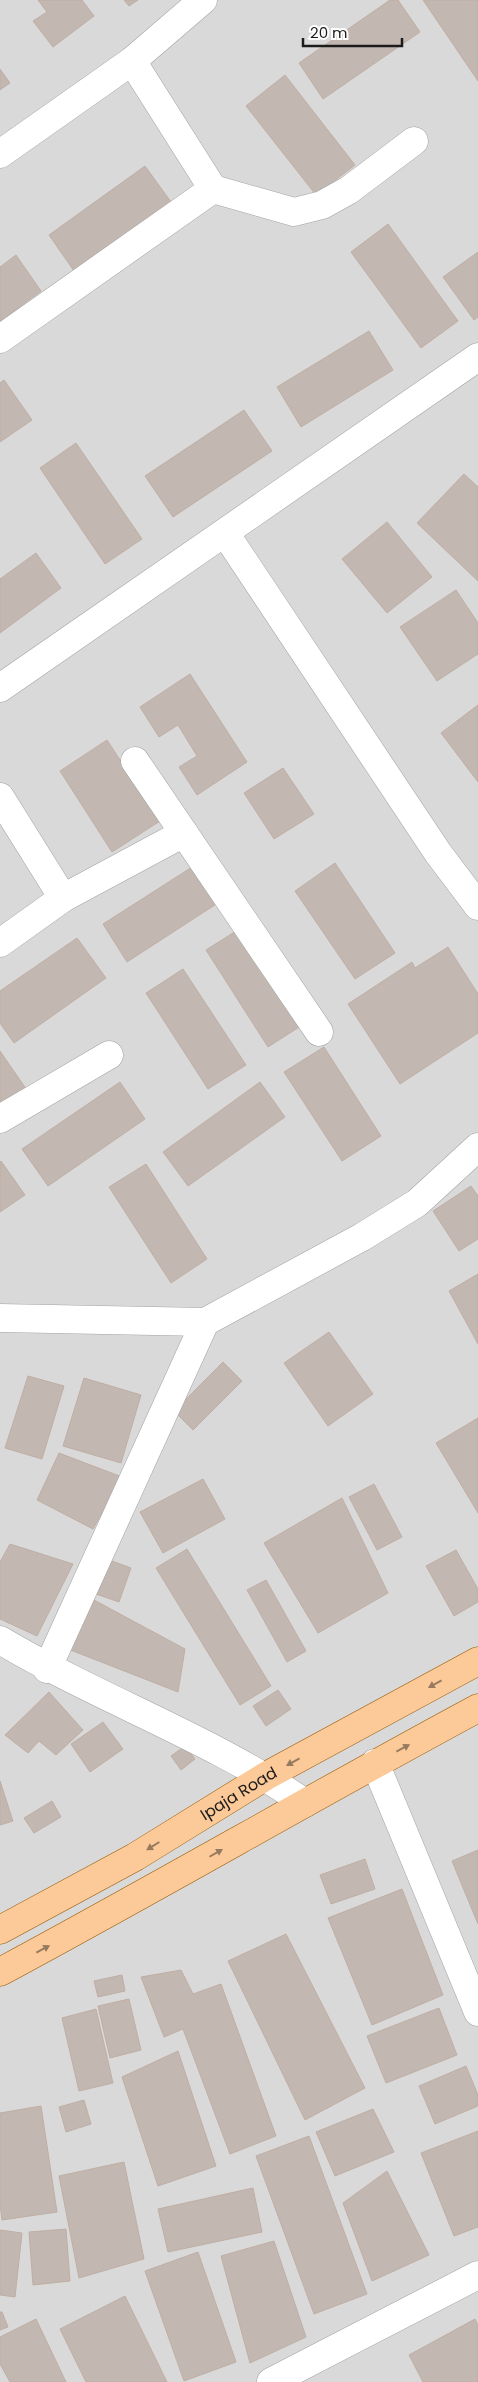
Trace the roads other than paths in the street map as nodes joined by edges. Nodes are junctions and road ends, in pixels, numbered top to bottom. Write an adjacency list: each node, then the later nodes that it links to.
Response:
1 (203, 0): 2 (street)
2 (132, 61): 4 (street); 5 (street)
3 (414, 141): 5 (street)
4 (0, 154)
5 (213, 189): 6 (street)
6 (0, 339)
7 (478, 357): 8 (street)
8 (225, 533): 9 (street); 14 (street)
9 (0, 688)
10 (135, 761): 12 (street)
11 (0, 796): 13 (street)
12 (184, 833): 13 (street); 16 (street)
13 (64, 898): 15 (street)
14 (478, 906)
15 (0, 943)
16 (319, 1032)
17 (109, 1055): 18 (street)
18 (0, 1119)
19 (478, 1147): 21 (street)
20 (0, 1318): 21 (street)
21 (205, 1322): 24 (street)
22 (0, 1640): 24 (street)
23 (478, 1661): 27 (main road, Ipaja Road, one-way to 27)
24 (47, 1668): 27 (street)
25 (478, 1708): 26 (main road, one-way to 25)
26 (375, 1763): 28 (main road); 31 (street)
27 (266, 1776): 28 (street); 29 (main road, Ipaja Road, one-way to 29)
28 (305, 1803): 30 (main road, one-way to 28)
29 (0, 1930)
30 (0, 1972)
31 (478, 2012)
32 (478, 2275): 33 (street)
33 (271, 2382)

